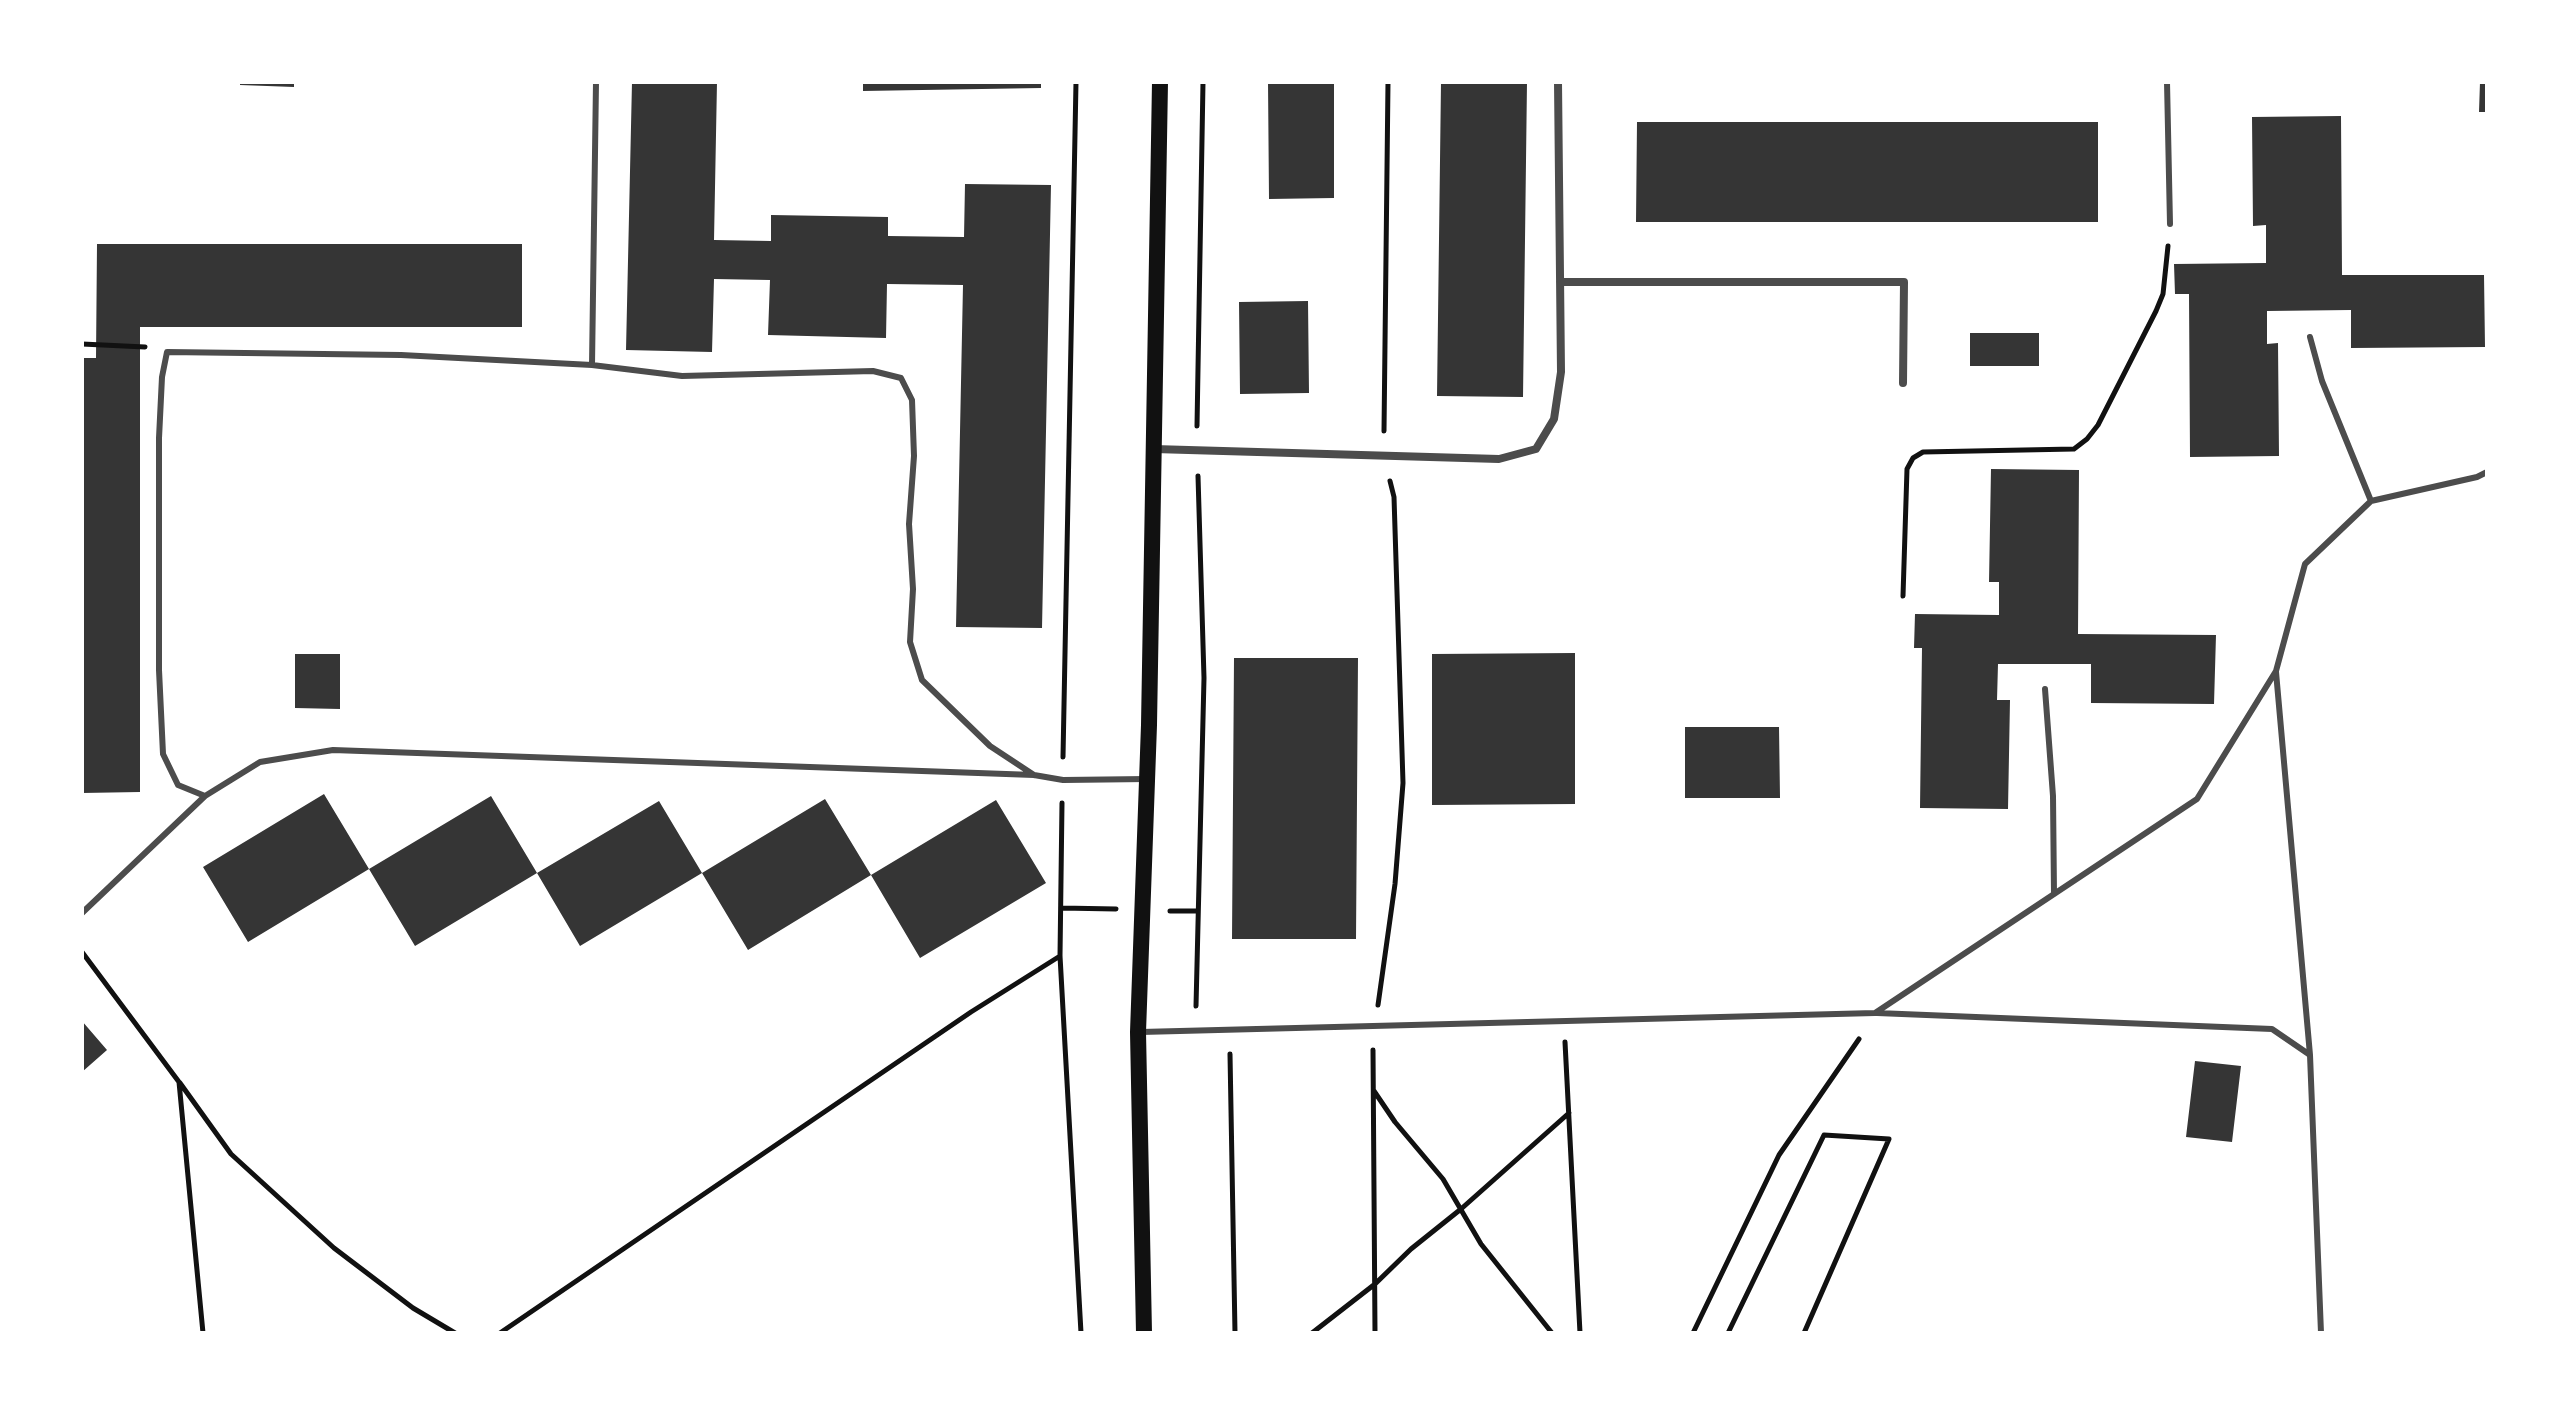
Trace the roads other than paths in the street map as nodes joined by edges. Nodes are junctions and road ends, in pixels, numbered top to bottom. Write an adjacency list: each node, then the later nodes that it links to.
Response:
1 (596, 82): 8 (lane)
2 (1160, 82): 10 (main road)
3 (1558, 82): 6 (street)
4 (2167, 82): 5 (lane)
5 (2170, 224)
6 (1560, 282): 9 (street); 10 (street)
7 (2310, 337): 12 (lane)
8 (592, 365): 15 (lane); 17 (lane)
9 (1903, 383)
10 (1154, 449): 16 (main road)
11 (2487, 474): 12 (lane)
12 (2371, 501): 13 (lane)
13 (2276, 671): 18 (lane); 22 (lane)
14 (2045, 689): 18 (lane)
15 (1034, 775): 16 (lane); 17 (lane)
16 (1147, 779): 21 (main road)
17 (205, 796): 19 (lane)
18 (2054, 894): 20 (lane)
19 (82, 913)
20 (1875, 1013): 21 (lane); 22 (lane)
21 (1138, 1032): 23 (main road)
22 (2310, 1055): 24 (lane)
23 (1144, 1333)
24 (2321, 1333)

